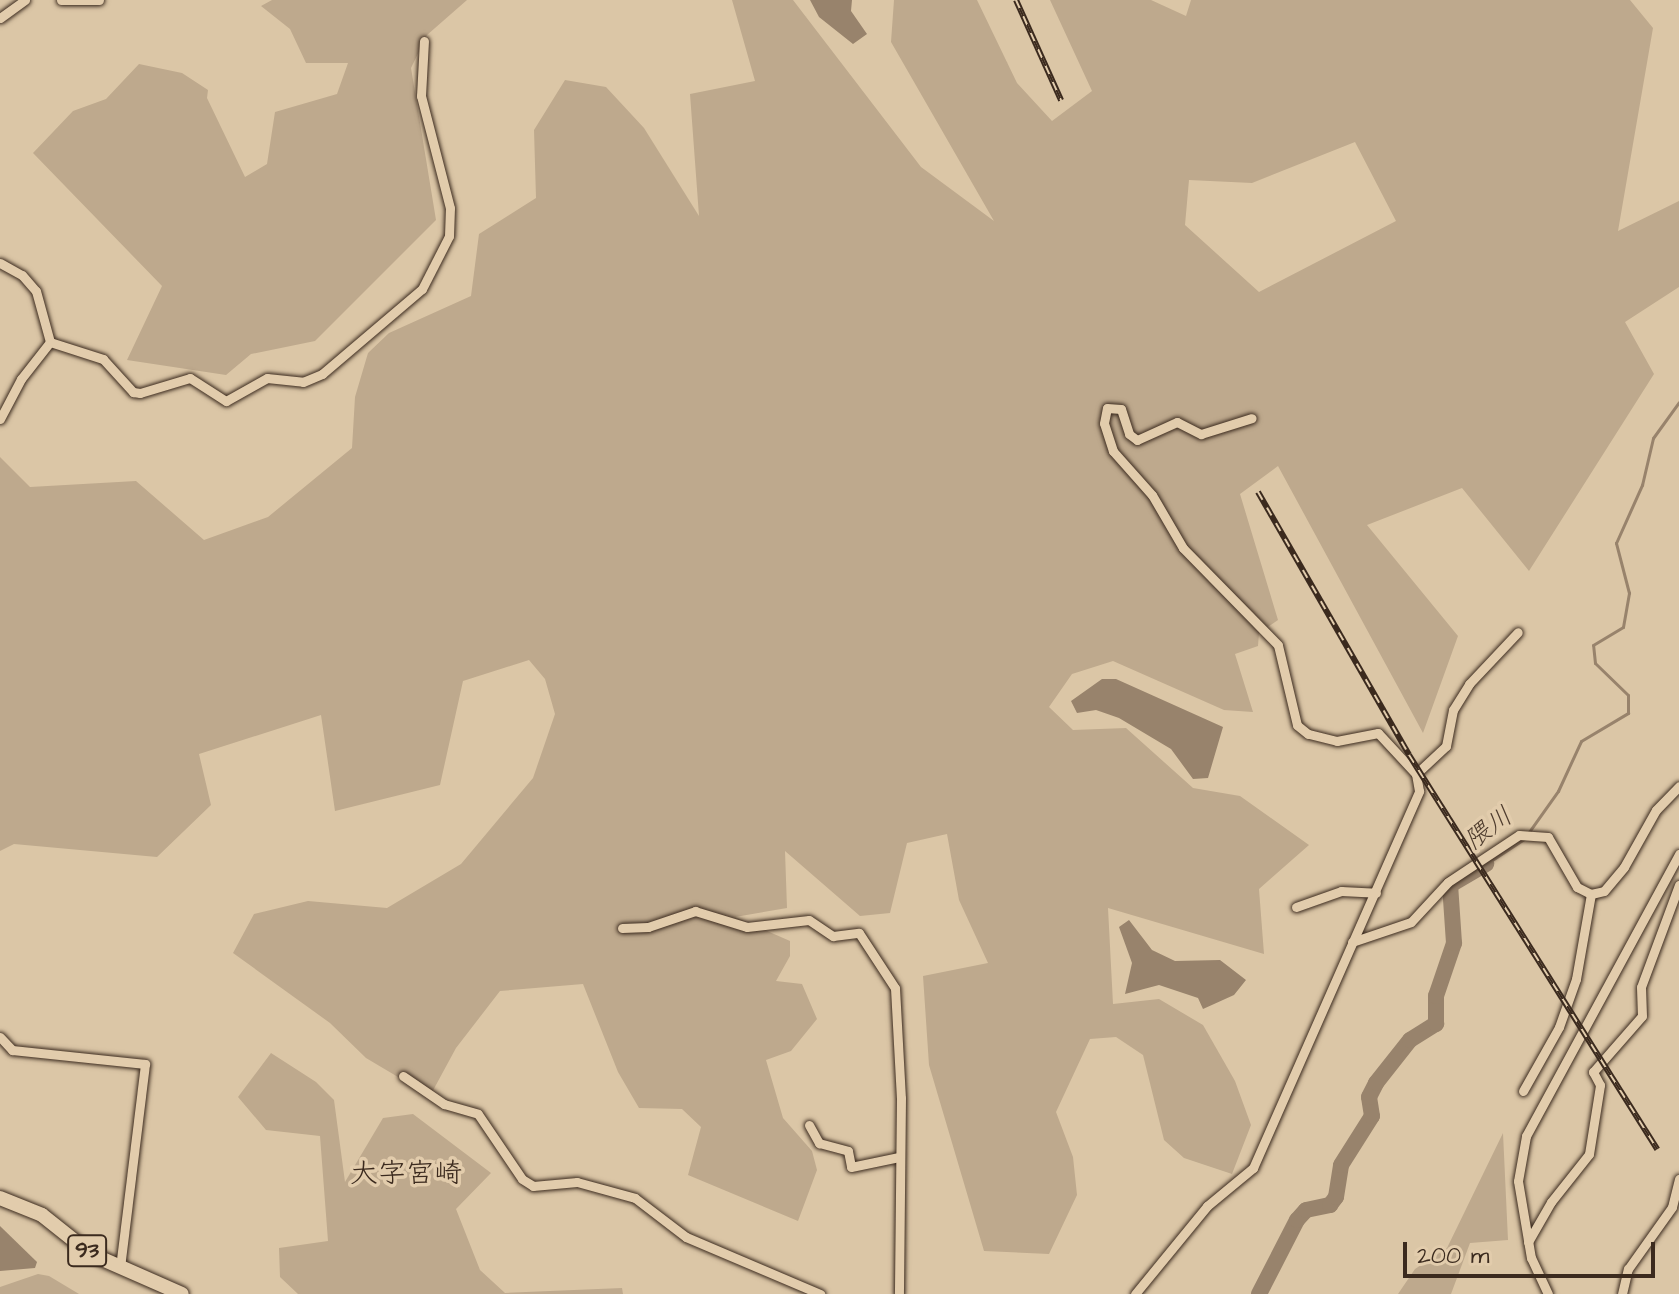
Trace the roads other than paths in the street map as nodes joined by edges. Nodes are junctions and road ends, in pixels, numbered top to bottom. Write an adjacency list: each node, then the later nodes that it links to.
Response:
1 (25, 0): 4 (street)
2 (61, 0): 3 (street)
3 (99, 0)
4 (0, 18)
5 (424, 41): 7 (street)
6 (0, 263): 7 (street)
7 (50, 342): 9 (street)
8 (1252, 418): 11 (street)
9 (0, 419)
10 (1518, 632): 11 (street)
11 (1416, 774): 15 (street)
12 (1679, 786): 16 (street)
13 (1678, 858): 27 (street)
14 (1679, 885): 27 (street)
15 (1376, 893): 17 (street); 19 (street)
16 (1591, 894): 19 (street); 22 (street)
17 (1296, 907)
18 (622, 928): 24 (street)
19 (1352, 942): 32 (street)
20 (0, 1037): 28 (street)
21 (403, 1076): 30 (street)
22 (1523, 1091)
23 (809, 1125): 24 (street)
24 (899, 1157): 31 (street)
25 (1679, 1179): 34 (street)
26 (0, 1198): 28 (main road, 93)
27 (1528, 1242): 33 (street)
28 (120, 1267): 29 (main road, 93)
29 (182, 1294)
30 (820, 1294)
31 (899, 1294)
32 (1135, 1294)
33 (1548, 1294)
34 (1622, 1294)

